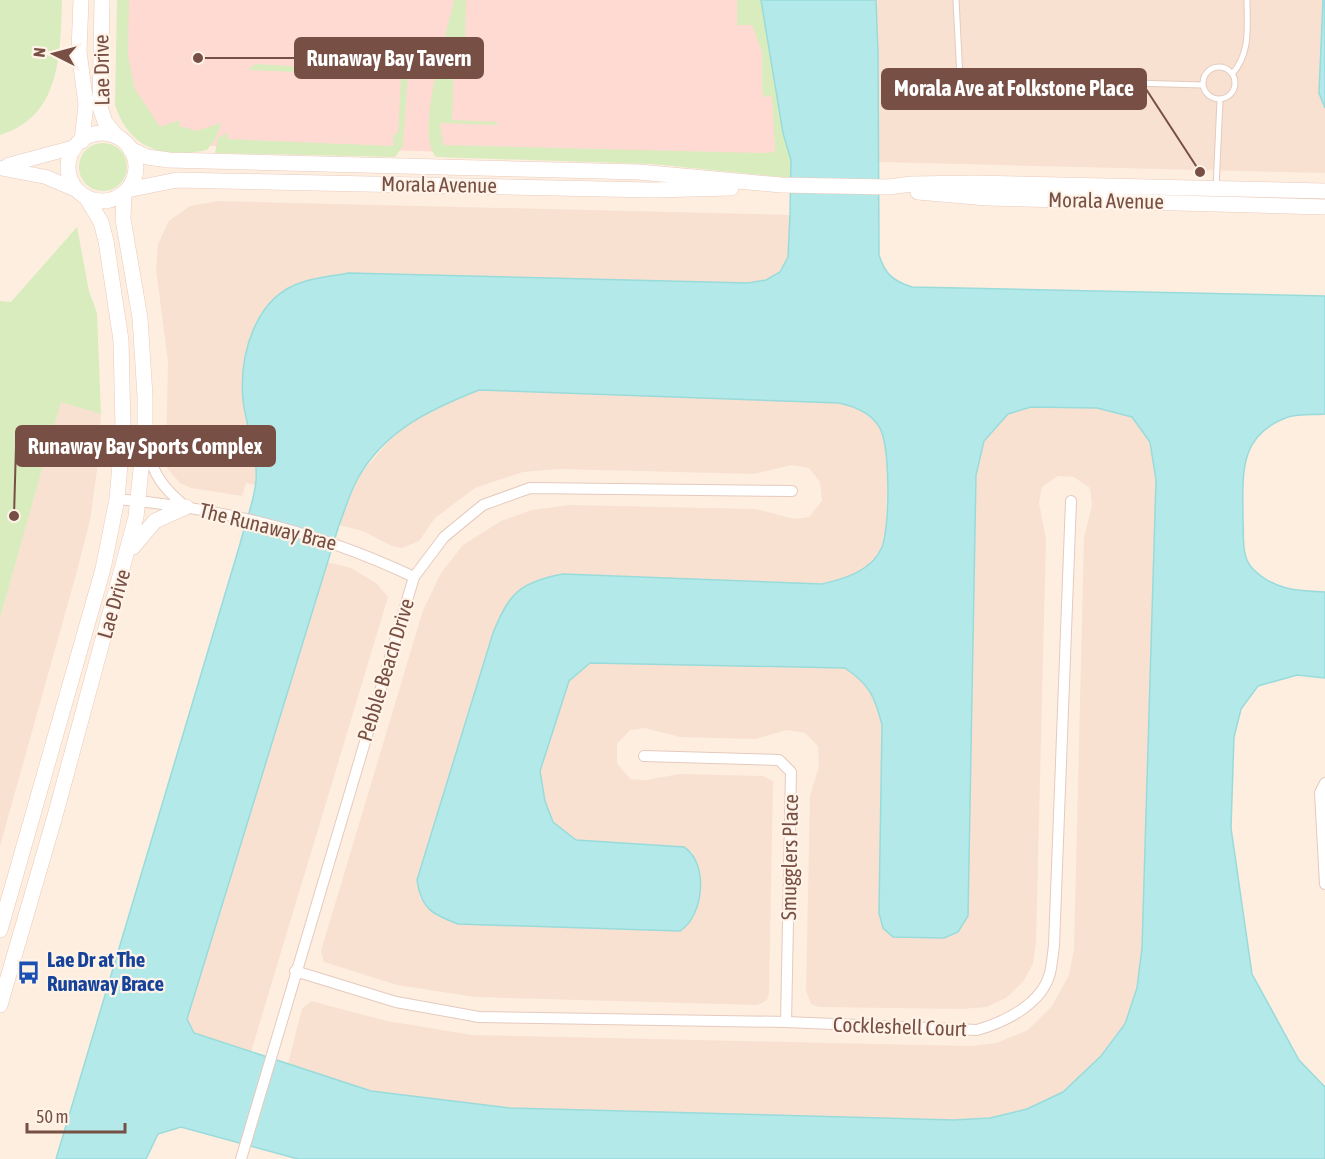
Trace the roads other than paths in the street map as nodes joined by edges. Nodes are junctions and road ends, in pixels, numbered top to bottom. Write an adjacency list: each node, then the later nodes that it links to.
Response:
1 (81, 0): 9 (main road, Lae Drive)
2 (102, 0): 8 (main road, Lae Drive)
3 (956, 0): 6 (lane)
4 (1248, 0): 5 (lane)
5 (1232, 74): 6 (lane); 7 (lane)
6 (1202, 85): 7 (lane)
7 (1220, 100): 16 (lane)
8 (116, 136): 9 (main road); 10 (main road)
9 (78, 144): 11 (street); 15 (main road)
10 (130, 148): 12 (main road, Morala Avenue); 14 (main road)
11 (0, 167): 15 (street)
12 (752, 183): 14 (main road, Morala Avenue); 16 (main road, Morala Avenue)
13 (1325, 191): 16 (main road, Morala Avenue)
14 (126, 192): 15 (main road); 18 (main road, Lae Drive)
15 (82, 194): 20 (main road, Lae Drive)
16 (1216, 196): 17 (main road, Morala Avenue)
17 (1325, 207)
18 (145, 432): 21 (main road, Lae Drive); 23 (street)
19 (792, 491): 25 (street, Pebble Beach Drive)
20 (117, 498): 21 (street, The Runaway Brae); 29 (main road, Lae Drive)
21 (138, 500): 23 (street, The Runaway Brae); 24 (main road, Lae Drive)
22 (1071, 501): 32 (street, Cockleshell Court)
23 (186, 507): 24 (main road); 25 (street, The Runaway Brae)
24 (129, 553): 31 (main road, Lae Drive)
25 (414, 577): 30 (street, Pebble Beach Drive)
26 (644, 756): 32 (street, Smugglers Place)
27 (1325, 783): 28 (street)
28 (1325, 884)
29 (0, 930)
30 (295, 971): 32 (street, Cockleshell Court); 33 (street, Pebble Beach Drive)
31 (0, 1005)
32 (786, 1022)
33 (242, 1154)

